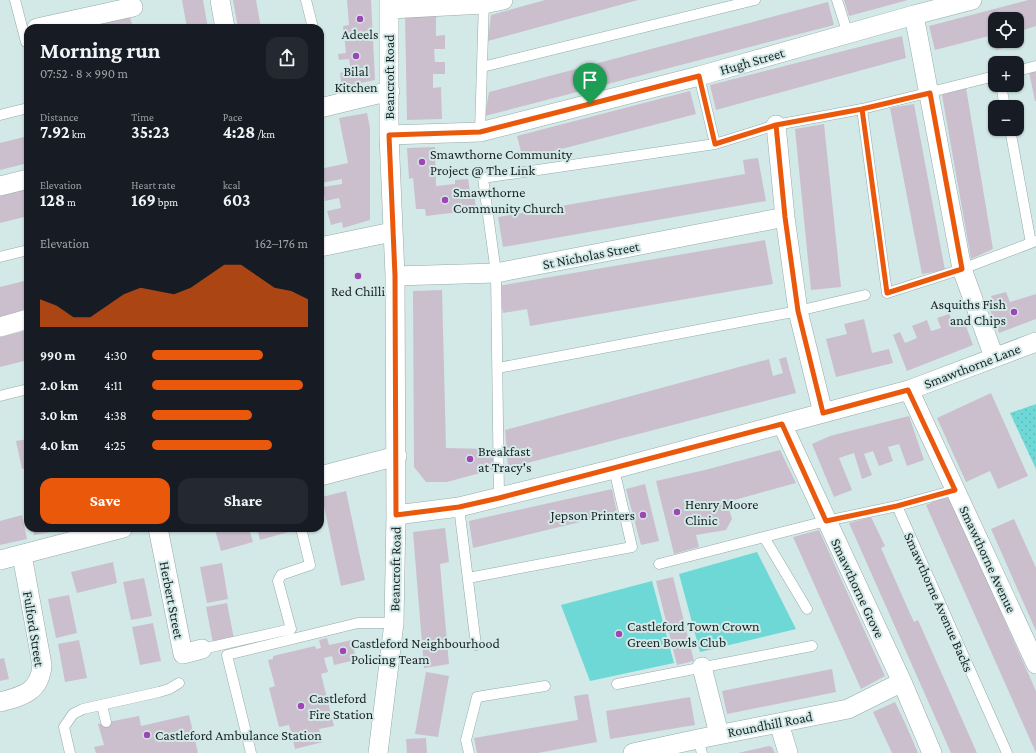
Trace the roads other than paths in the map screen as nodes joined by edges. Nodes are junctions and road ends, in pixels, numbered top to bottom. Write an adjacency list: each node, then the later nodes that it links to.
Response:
1 (15, 0): 13 (lane)
2 (220, 0): 15 (street)
3 (306, 0): 16 (lane)
4 (502, 0): 8 (street)
5 (755, 0): 19 (lane)
6 (837, 0): 17 (lane)
7 (972, 0): 12 (street, Hugh Street)
8 (484, 2): 9 (street); 19 (lane)
9 (389, 4): 23 (street, Beancroft Road)
10 (133, 7): 11 (street)
11 (87, 8): 14 (street)
12 (914, 15): 17 (street, Hugh Street); 24 (street)
13 (26, 24)
14 (54, 24)
15 (224, 24)
16 (312, 24)
17 (848, 34): 21 (street, Hugh Street)
18 (1036, 66): 20 (lane)
19 (482, 67): 30 (lane)
20 (1024, 69)
21 (699, 76): 30 (street, Hugh Street); 33 (lane)
22 (988, 78): 24 (lane)
23 (390, 91): 25 (street); 31 (street, Beancroft Road)
24 (930, 93): 27 (lane); 42 (street)
25 (324, 107)
26 (24, 109): 28 (lane)
27 (862, 109): 29 (lane); 42 (lane)
28 (0, 115)
29 (776, 125): 33 (lane); 36 (street)
30 (480, 132): 31 (street, Hugh Street)
31 (389, 135): 37 (street, Beancroft Road)
32 (1011, 136): 38 (lane)
33 (715, 144): 43 (lane)
34 (24, 180): 35 (street)
35 (0, 186)
36 (785, 217): 43 (street, St Nicholas Street); 46 (street)
37 (392, 232): 39 (street); 44 (street, Beancroft Road)
38 (1034, 242): 42 (lane)
39 (324, 246)
40 (24, 251): 41 (lane)
41 (0, 257)
42 (962, 269): 50 (street)
43 (496, 273): 44 (street, St Nicholas Street); 51 (lane)
44 (395, 276): 57 (street, Beancroft Road)
45 (865, 295): 46 (lane)
46 (798, 311): 51 (lane); 55 (street)
47 (24, 320): 48 (street)
48 (0, 326)
49 (1036, 342): 50 (street, Smawthorne Lane)
50 (994, 358): 53 (street, Smawthorne Lane)
51 (498, 368): 61 (lane)
52 (24, 390): 54 (lane)
53 (908, 390): 55 (street, Smawthorne Lane); 60 (street, Smawthorne Avenue)
54 (0, 396)
55 (823, 413): 56 (street, Smawthorne Lane)
56 (782, 424): 58 (street, Smawthorne Lane); 65 (street, Smawthorne Grove)
57 (396, 456): 59 (street); 64 (street, Beancroft Road)
58 (614, 468): 61 (street, Smawthorne Lane); 73 (lane)
59 (324, 475)
60 (955, 490): 62 (lane); 79 (street, Smawthorne Avenue)
61 (499, 498): 63 (street, Smawthorne Lane)
62 (897, 506): 65 (lane); 98 (lane, Smawthorne Avenue Backs)
63 (459, 507): 64 (street, Smawthorne Lane); 73 (lane)
64 (396, 515): 75 (street, Beancroft Road)
65 (826, 521): 69 (lane); 81 (street, Smawthorne Grove)
66 (97, 532): 70 (street)
67 (159, 532): 78 (street, Herbert Street)
68 (302, 532): 78 (lane)
69 (764, 537): 72 (lane); 74 (lane)
70 (22, 555): 71 (street); 85 (street, Fulford Street)
71 (0, 560)
72 (659, 564)
73 (468, 578): 76 (lane)
74 (807, 609)
75 (394, 622): 92 (lane); 93 (street, Beancroft Road)
76 (476, 645)
77 (812, 646): 80 (lane)
78 (202, 649)
79 (1036, 664)
80 (702, 667): 83 (lane); 89 (street)
81 (902, 682): 88 (street, Roundhill Road); 97 (street, Smawthorne Grove)
82 (179, 683): 86 (lane)
83 (617, 684)
84 (545, 686): 94 (lane)
85 (0, 702)
86 (102, 705): 87 (lane); 91 (lane)
87 (106, 722)
88 (779, 723): 89 (street, Roundhill Road); 96 (street)
89 (719, 734): 90 (street, Roundhill Road)
90 (700, 746): 95 (street, Roundhill Road)
91 (70, 753)
92 (251, 753)
93 (378, 753)
94 (469, 753)
95 (633, 753)
96 (788, 753)
97 (932, 753)
98 (1007, 753)

